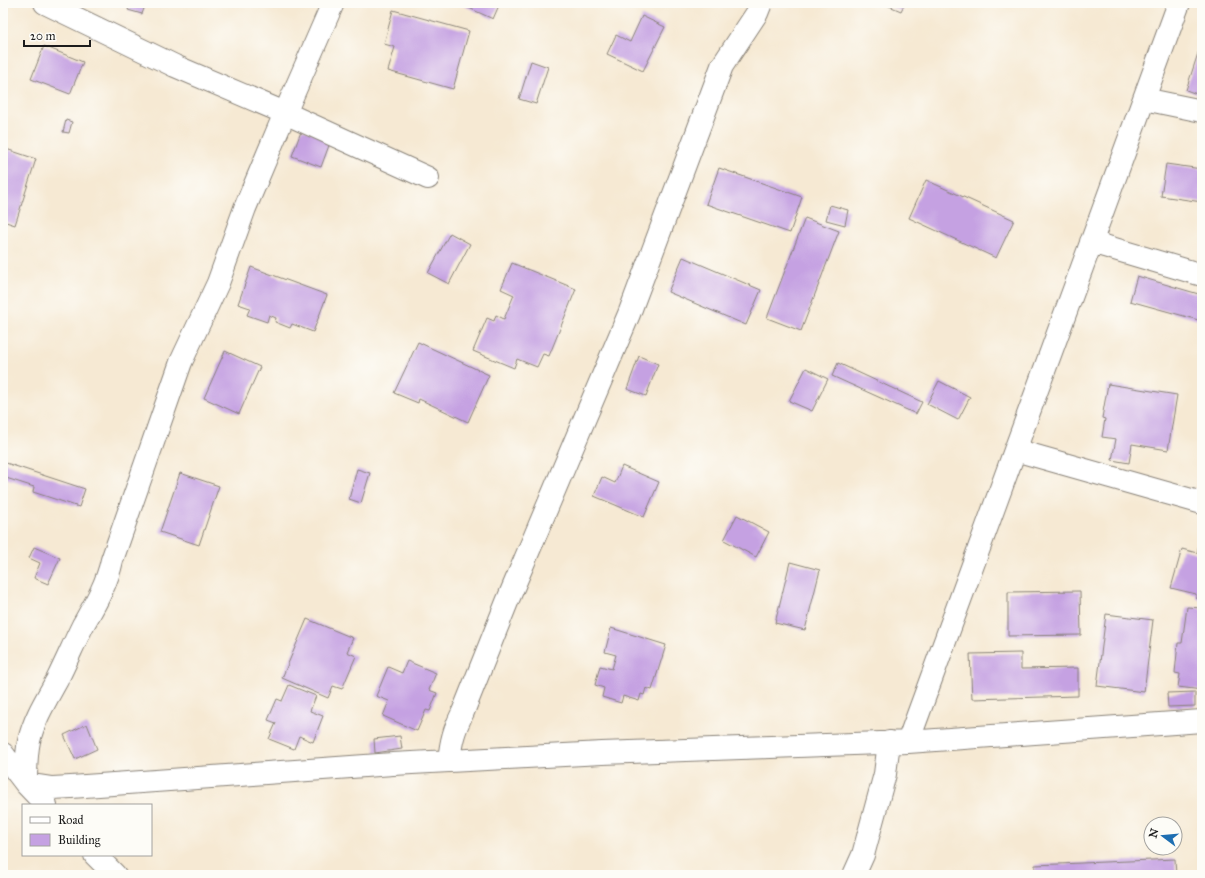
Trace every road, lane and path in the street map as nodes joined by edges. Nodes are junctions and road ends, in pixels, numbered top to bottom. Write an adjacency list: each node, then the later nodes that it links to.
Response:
1 (45, 3): 7 (street)
2 (333, 3): 7 (street)
3 (762, 3): 16 (street)
4 (1179, 3): 5 (street)
5 (1144, 99): 6 (street); 9 (street)
6 (1202, 111)
7 (284, 113): 8 (street); 17 (street)
8 (428, 178)
9 (1091, 242): 10 (street); 11 (street)
10 (1202, 275)
11 (1015, 450): 12 (street); 14 (street)
12 (1202, 503)
13 (1202, 721): 14 (street)
14 (898, 742): 16 (street); 21 (street)
15 (3, 754): 17 (street)
16 (450, 762): 17 (street)
17 (26, 784): 18 (street)
18 (45, 804)
19 (96, 856): 20 (street)
20 (115, 875)
21 (854, 875)

